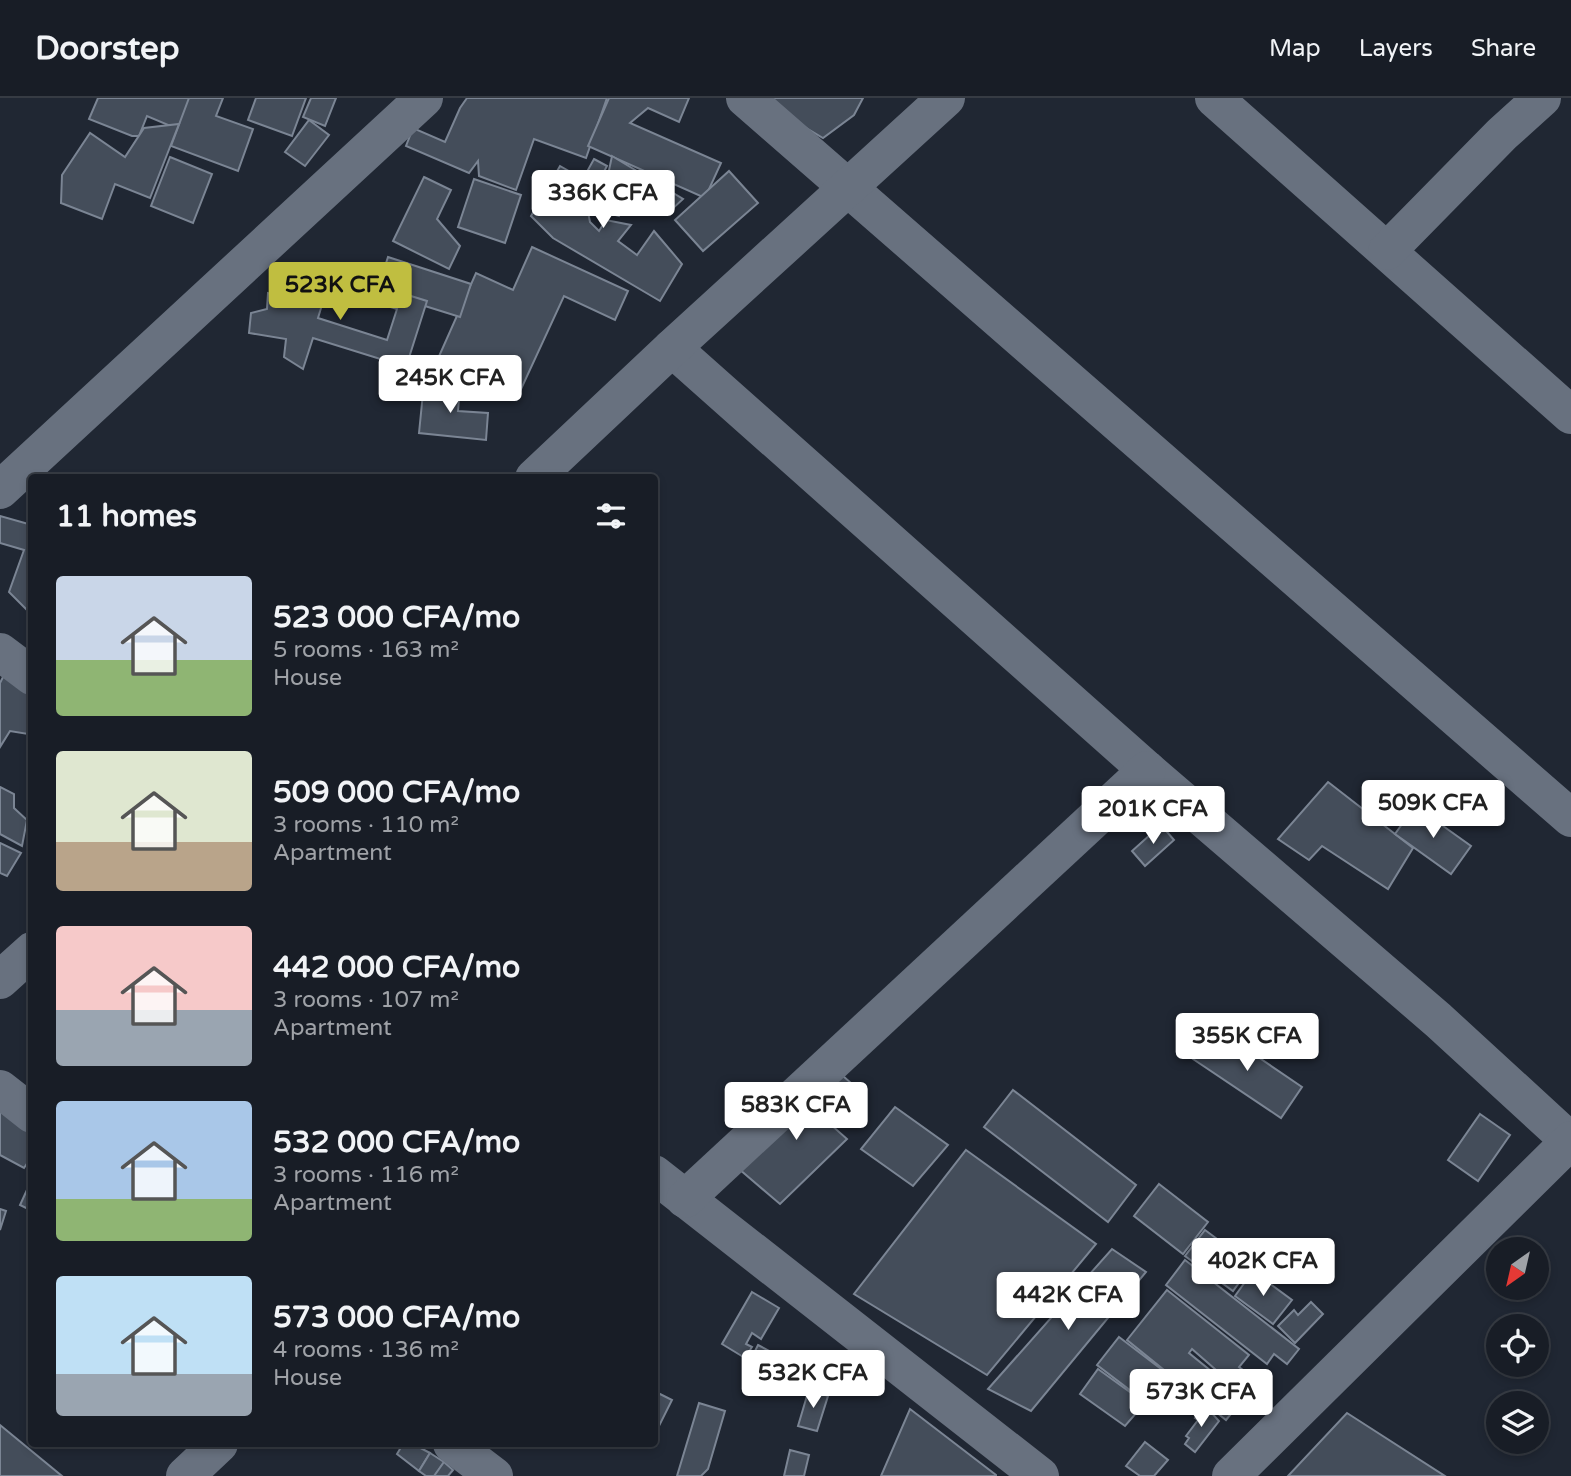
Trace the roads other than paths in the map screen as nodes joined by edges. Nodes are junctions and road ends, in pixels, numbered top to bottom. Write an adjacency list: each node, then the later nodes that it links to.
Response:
1 (424, 98): 11 (street)
2 (745, 98): 6 (street)
3 (946, 98): 6 (street)
4 (1214, 98): 7 (street)
5 (1542, 98): 7 (street)
6 (847, 187): 8 (street); 15 (street)
7 (1387, 251): 9 (street)
8 (672, 348): 10 (street); 14 (street)
9 (1571, 415)
10 (538, 474)
11 (0, 490)
12 (0, 652): 13 (street)
13 (28, 673)
14 (1147, 770): 20 (street); 22 (street)
15 (1571, 818)
16 (28, 955): 17 (street)
17 (0, 980)
18 (0, 1089): 19 (street)
19 (28, 1111)
20 (1571, 1141): 28 (street)
21 (658, 1177): 22 (street)
22 (685, 1199): 27 (street)
23 (216, 1447): 25 (street)
24 (456, 1447): 26 (street)
25 (185, 1476)
26 (494, 1476)
27 (1040, 1476)
28 (1231, 1476)

